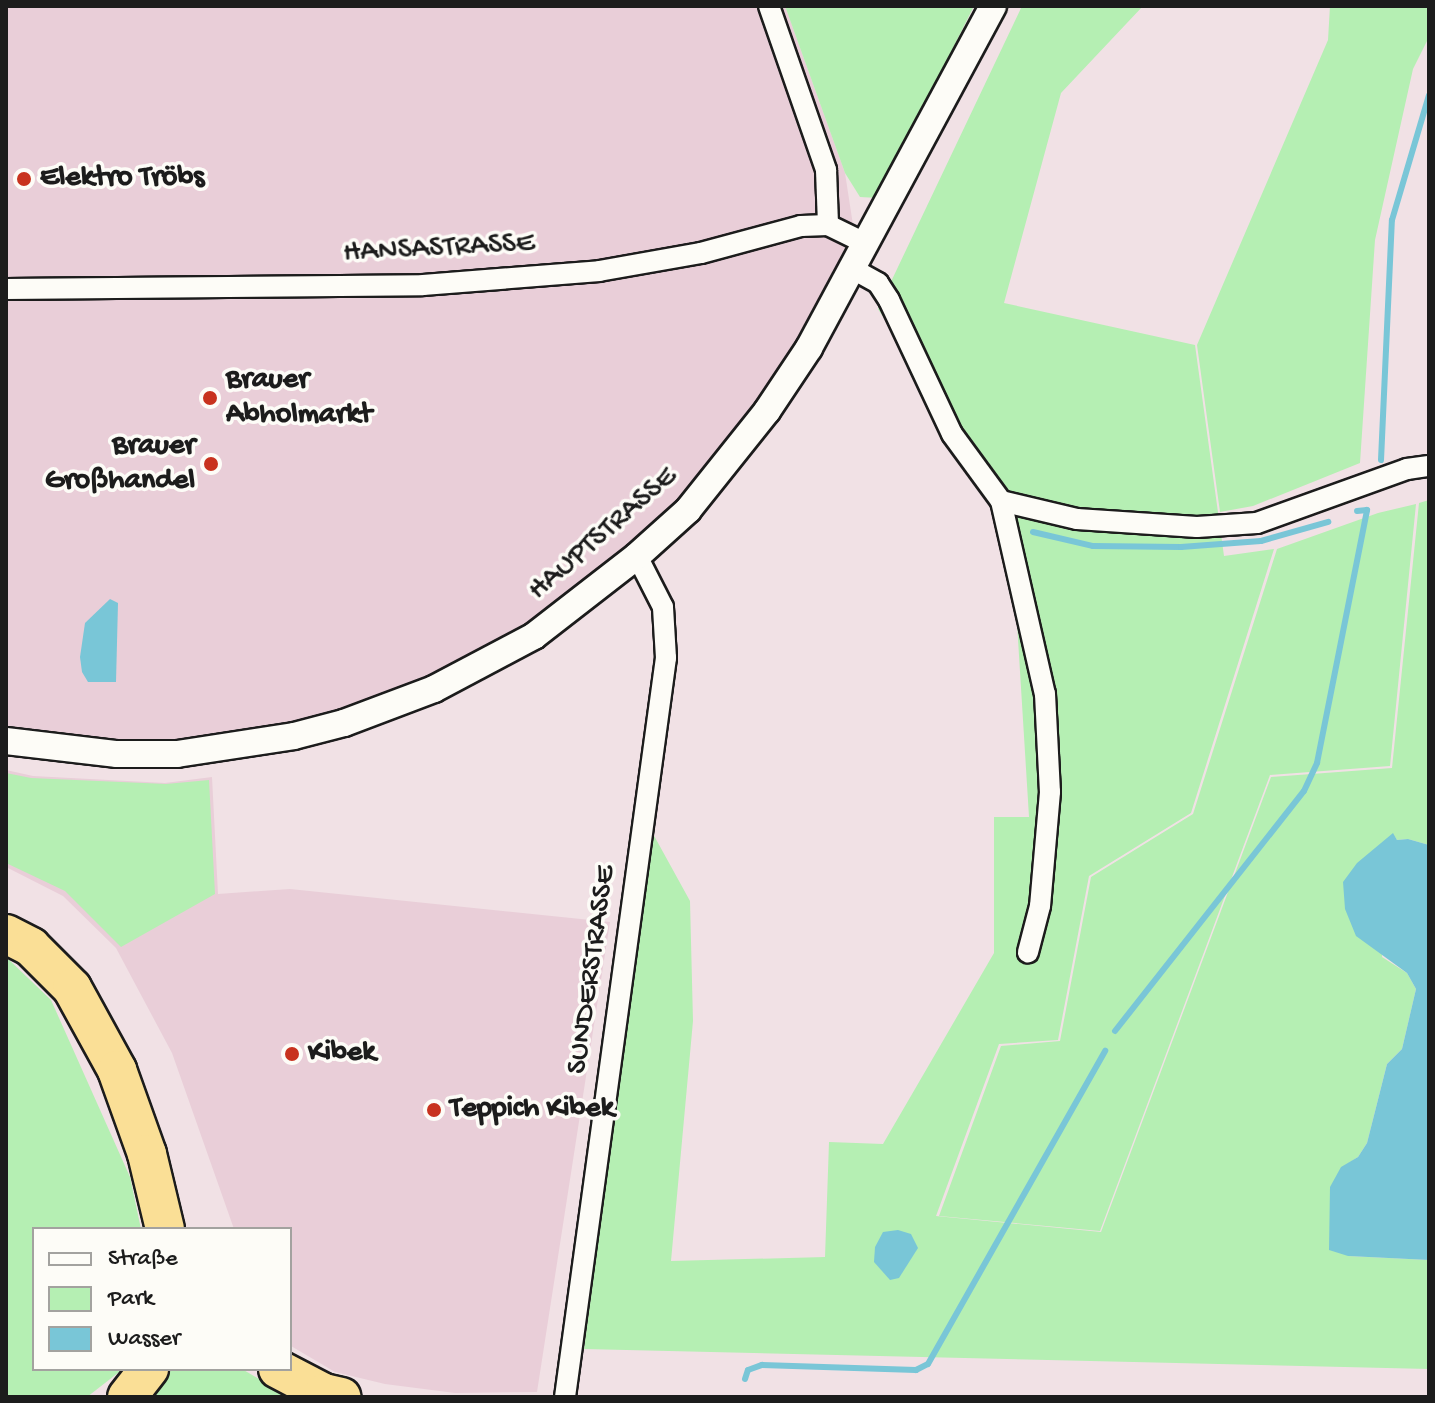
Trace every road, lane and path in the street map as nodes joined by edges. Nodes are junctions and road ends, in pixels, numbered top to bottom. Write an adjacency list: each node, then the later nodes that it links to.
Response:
1 (769, 6): 3 (street)
2 (993, 6): 4 (street, HAUPTSTRASSE)
3 (828, 225): 4 (street); 6 (street, HANSASTRASSE)
4 (865, 243): 5 (street, HAUPTSTRASSE)
5 (851, 268): 8 (street); 9 (street, HAUPTSTRASSE)
6 (6, 289)
7 (1429, 466): 8 (street)
8 (1001, 501): 12 (street)
9 (637, 556): 10 (street, HAUPTSTRASSE); 20 (street, SUNDERSTRASSE)
10 (6, 741)
11 (6, 934): 13 (highway)
12 (1028, 952)
13 (147, 1154): 14 (highway); 15 (highway)
14 (165, 1227)
15 (183, 1227)
16 (147, 1371): 18 (highway)
17 (282, 1371): 19 (highway)
18 (127, 1397)
19 (342, 1397)
20 (565, 1397)

